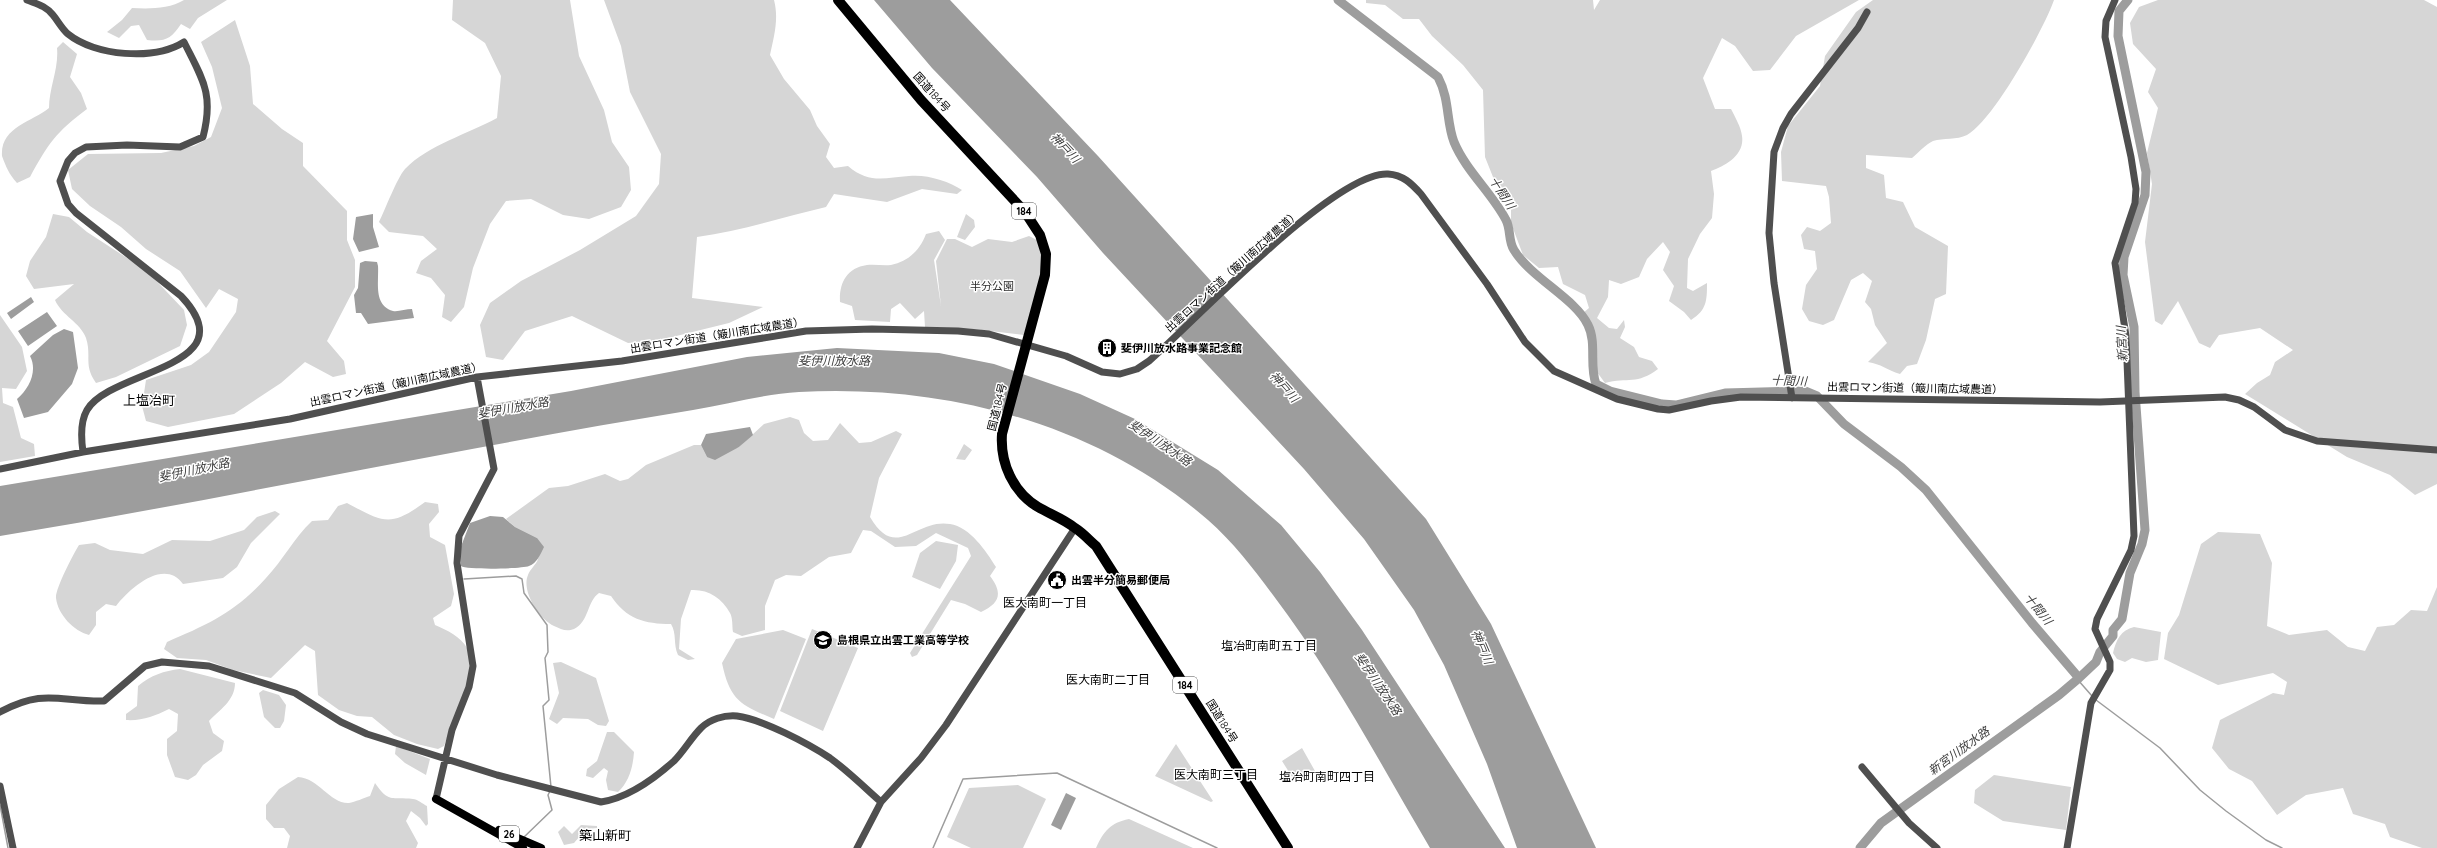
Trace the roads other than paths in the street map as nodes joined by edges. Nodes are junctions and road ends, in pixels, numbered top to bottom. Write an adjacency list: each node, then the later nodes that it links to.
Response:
1 (27, 0): 10 (street)
2 (838, 0): 5 (highway, 国道184号 / 184)
3 (2115, 0): 8 (street)
4 (1867, 12): 7 (street)
5 (1026, 343): 6 (street, 出雲ロマン街道（簸川南広域農道）); 7 (street, 出雲ロマン街道（簸川南広域農道）); 12 (highway, 国道184号 / 184)
6 (477, 377): 10 (street, 出雲ロマン街道（簸川南広域農道）); 14 (street)
7 (1792, 398): 8 (street, 出雲ロマン街道（簸川南広域農道）)
8 (2134, 401): 9 (street, 出雲ロマン街道（簸川南広域農道）); 26 (street)
9 (2437, 450)
10 (83, 452): 11 (street, 出雲ロマン街道（簸川南広域農道）)
11 (0, 469)
12 (1075, 528): 18 (street); 24 (highway, 国道184号 / 184)
13 (0, 712): 14 (street)
14 (446, 760): 17 (street); 18 (street)
15 (1862, 767): 25 (street)
16 (0, 786): 20 (street)
17 (436, 799): 19 (main road, 26)
18 (881, 802): 23 (street)
19 (476, 822): 21 (main road, 26); 22 (main road, 26)
20 (13, 848)
21 (523, 848)
22 (542, 848)
23 (857, 848)
24 (1288, 848)
25 (1937, 848)
26 (2067, 848)

